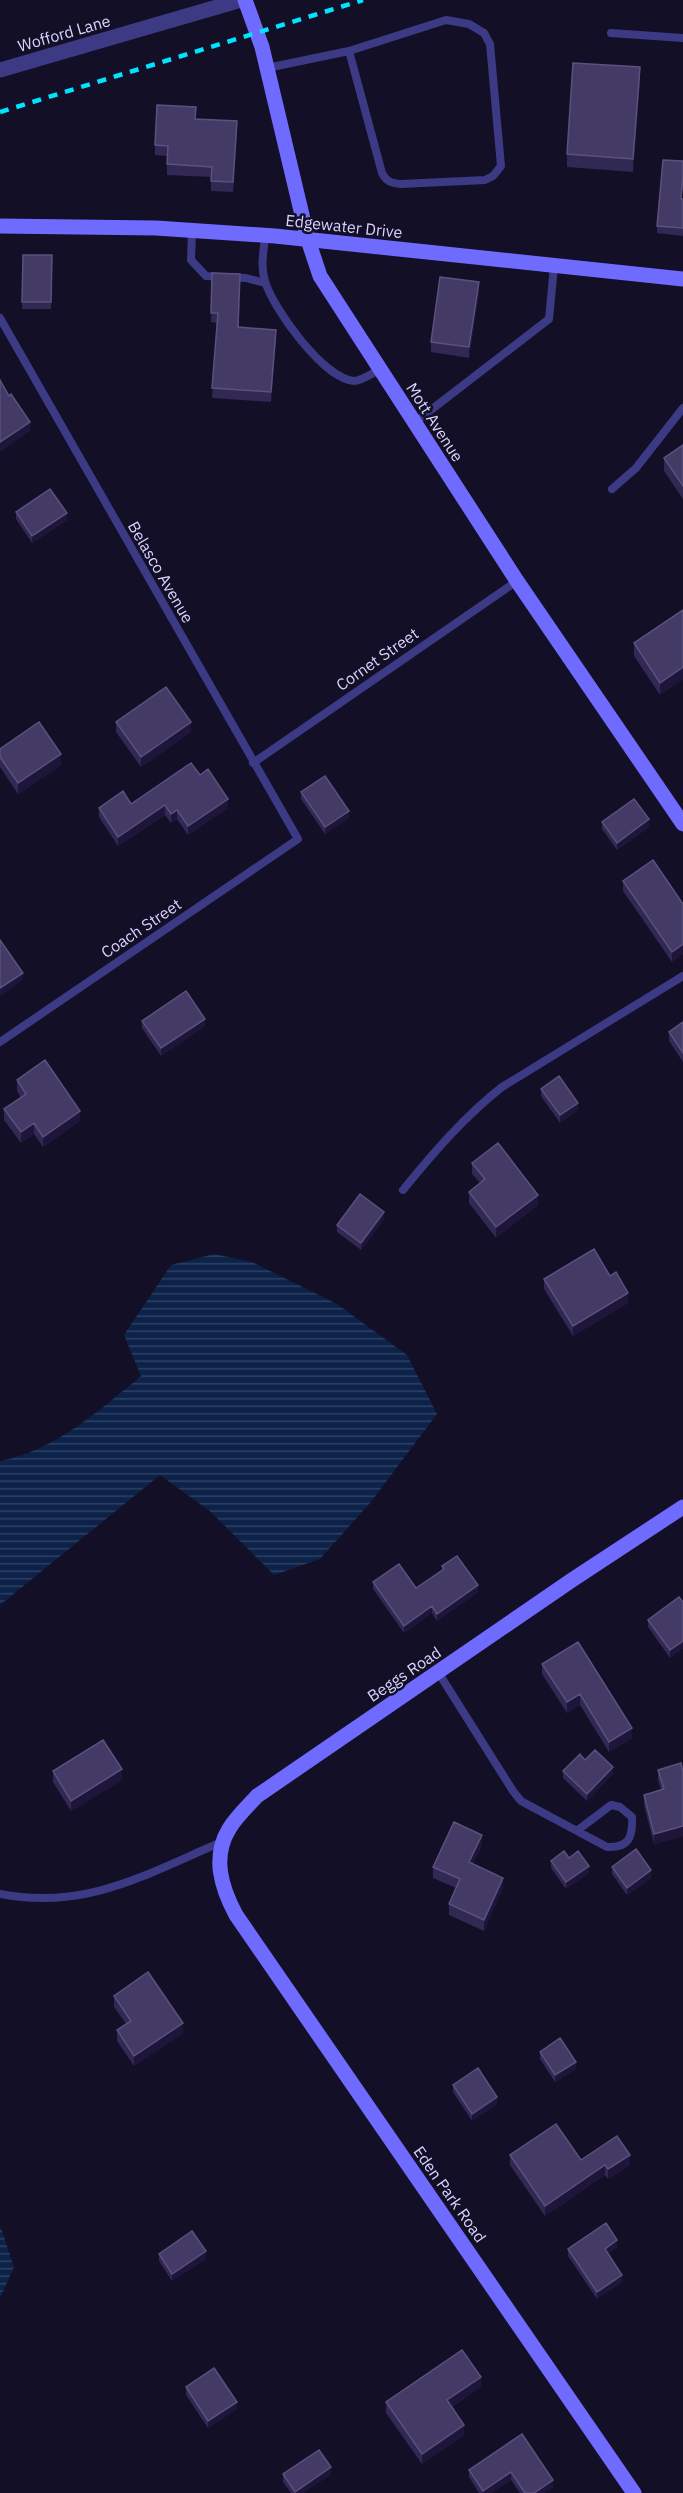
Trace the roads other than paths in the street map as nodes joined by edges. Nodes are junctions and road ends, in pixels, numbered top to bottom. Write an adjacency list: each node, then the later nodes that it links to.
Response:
1 (243, 0): 5 (street, Mott Avenue); 6 (street, Wofford Lane)
2 (611, 33): 3 (lane)
3 (683, 38)
4 (350, 51): 4 (lane); 5 (lane)
5 (267, 68): 10 (street, Mott Avenue)
6 (0, 70)
7 (0, 226): 8 (street, Edgewater Drive)
8 (192, 231): 9 (street, Edgewater Drive); 13 (lane)
9 (265, 236): 10 (street, Edgewater Drive); 13 (lane)
10 (308, 240): 11 (street, Edgewater Drive); 15 (street, Mott Avenue)
11 (554, 266): 12 (street, Edgewater Drive); 17 (lane)
12 (683, 279)
13 (265, 283): 15 (lane)
14 (0, 318): 20 (lane, Belasco Avenue)
15 (379, 370): 17 (street, Mott Avenue)
16 (683, 408): 18 (lane)
17 (414, 423): 19 (street, Mott Avenue)
18 (612, 489)
19 (517, 580): 20 (lane, Cornet Street); 21 (street, Mott Avenue)
20 (254, 763): 22 (lane, Belasco Avenue)
21 (683, 824)
22 (298, 839): 24 (lane, Coach Street)
23 (683, 976): 25 (lane)
24 (0, 1042)
25 (403, 1190)
26 (682, 1509): 27 (street, Beggs Road)
27 (438, 1672): 28 (lane); 29 (street, Beggs Road)
28 (578, 1830): 28 (lane)
29 (225, 1841): 30 (lane); 31 (street, Beggs Road)
30 (0, 1894)
31 (236, 1915): 32 (street, Eden Park Road)
32 (634, 2493)

